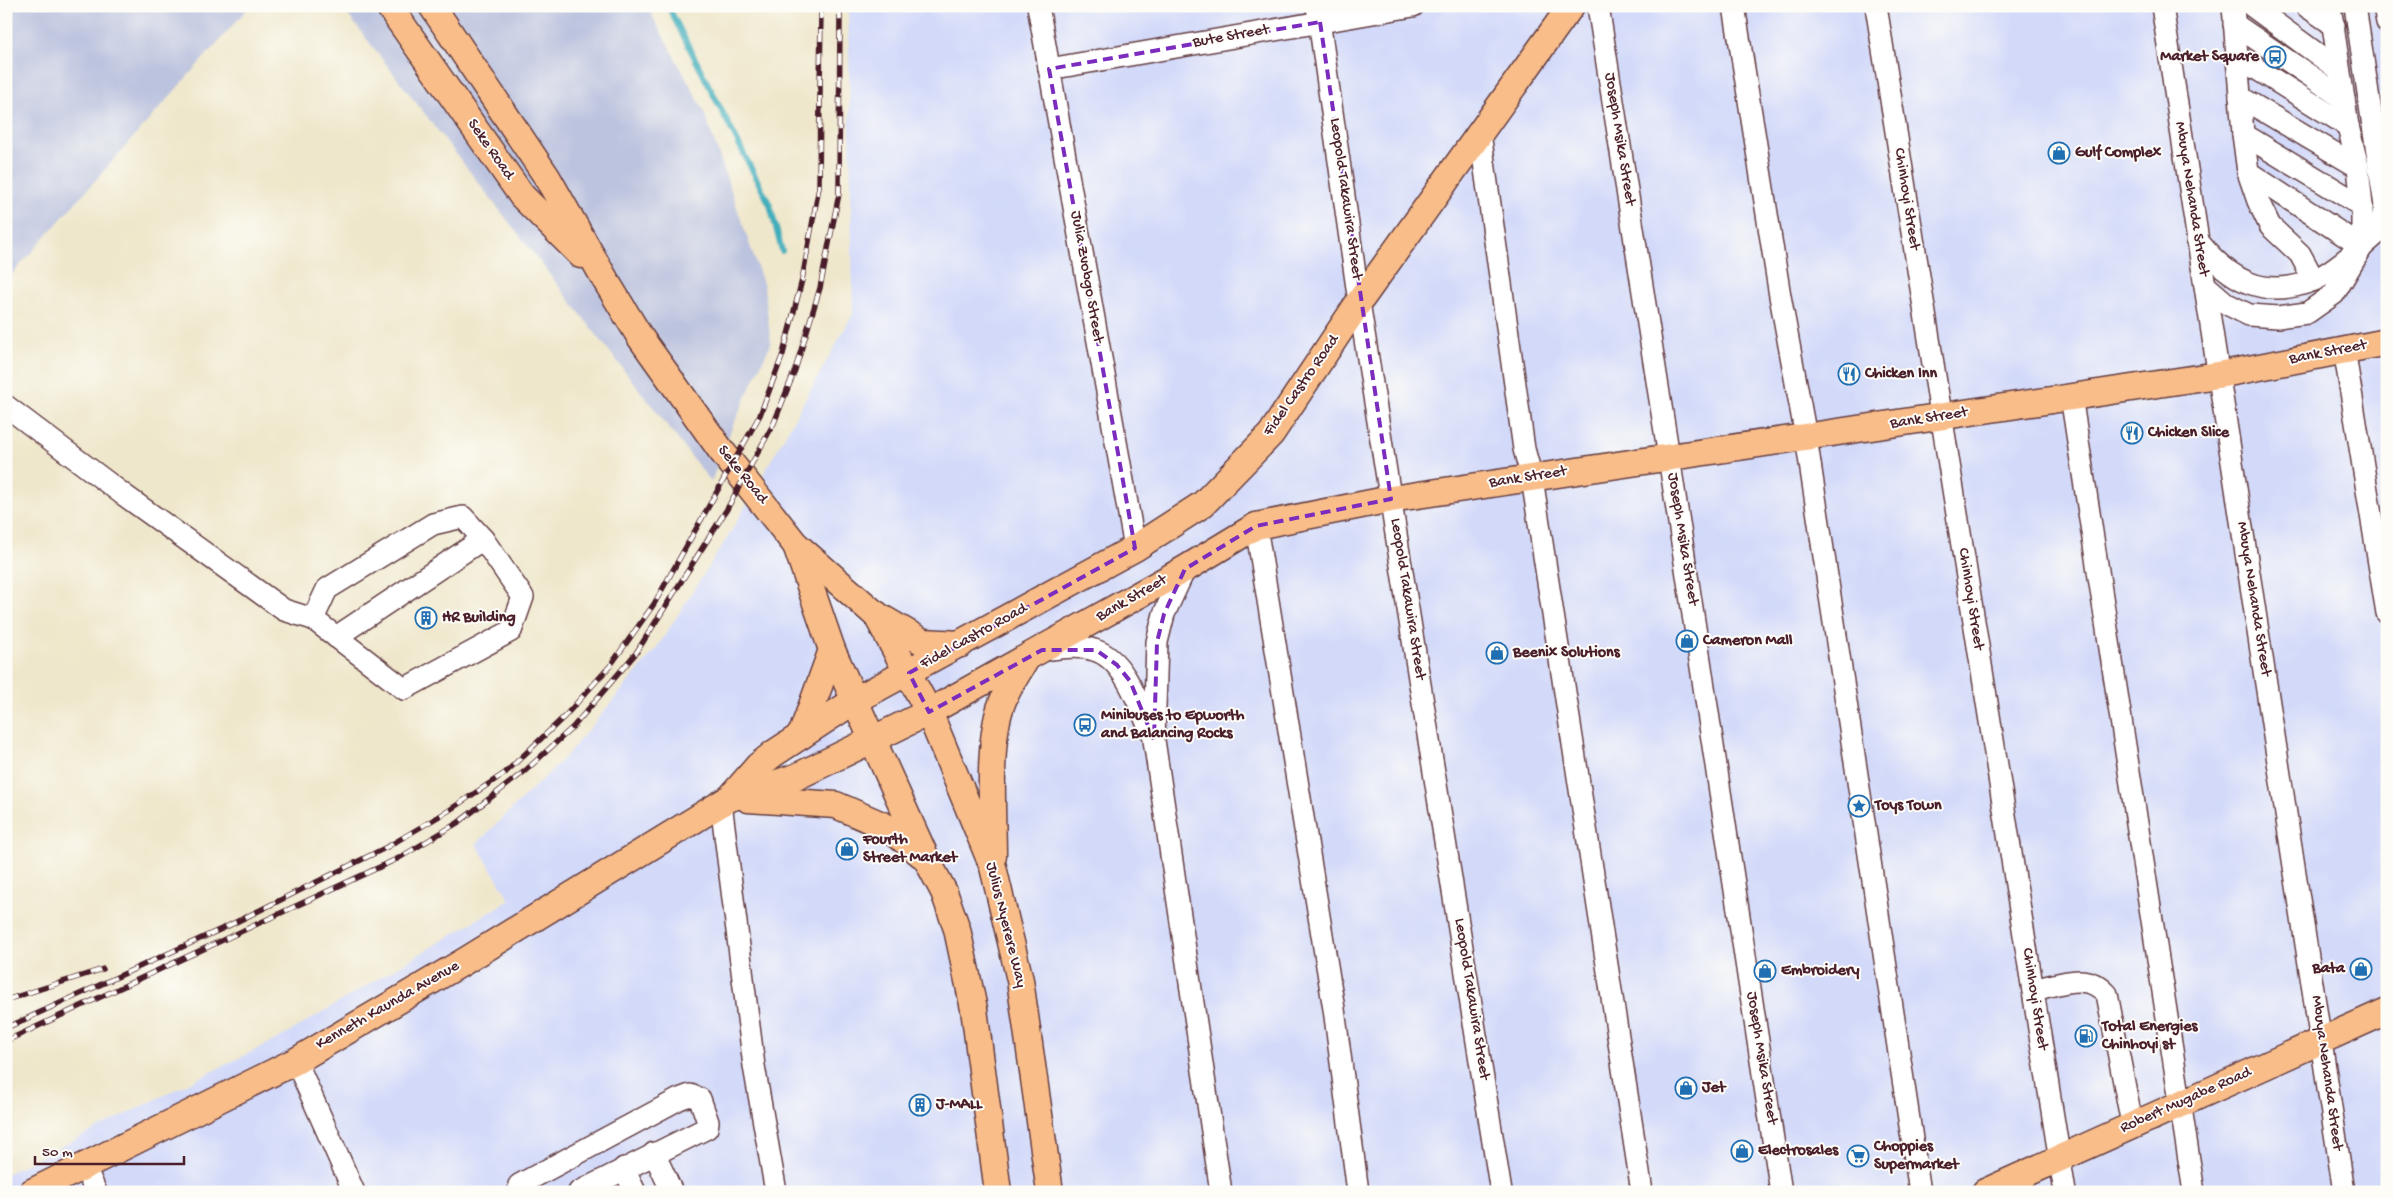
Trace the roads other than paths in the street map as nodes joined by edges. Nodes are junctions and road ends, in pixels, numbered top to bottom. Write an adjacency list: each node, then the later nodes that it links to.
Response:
1 (389, 6): 33 (main road, Seke Road)
2 (432, 6): 33 (main road, Seke Road)
3 (1038, 6): 19 (street, Julia Zvobgo Street)
4 (1413, 6): 14 (street, Bute Street)
5 (1571, 6): 24 (main road, Fidel Castro Road)
6 (1598, 6): 43 (street, Joseph Msika Street)
7 (1734, 6): 42 (street)
8 (1876, 6): 41 (street, Chinhoyi Street)
9 (2162, 6): 30 (street, Mbuya Nehanda Street)
10 (2252, 6): 20 (street)
11 (2306, 6): 16 (street)
12 (2355, 6): 29 (street)
13 (2384, 6): 17 (street)
14 (1319, 14): 19 (street, Bute Street); 35 (street, Leopold Takawira Street)
15 (2233, 15): 18 (street); 22 (street)
16 (2332, 16): 20 (street)
17 (2387, 22)
18 (2236, 56): 21 (street); 23 (street)
19 (1049, 69): 49 (street, Julia Zvobgo Street)
20 (2339, 70): 22 (street)
21 (2240, 97): 25 (street); 26 (street)
22 (2344, 98): 23 (street)
23 (2348, 126): 26 (street)
24 (1480, 134): 35 (main road, Fidel Castro Road); 44 (street)
25 (2242, 134): 27 (street); 28 (street)
26 (2358, 167): 28 (street)
27 (2248, 172): 31 (street); 32 (street)
28 (2362, 206): 31 (street)
29 (2383, 228): 31 (street)
30 (2197, 240): 32 (street); 34 (street, Mbuya Nehanda Street)
31 (2362, 247): 32 (street); 34 (street)
32 (2314, 280)
33 (606, 281): 48 (main road, Seke Road)
34 (2205, 285): 38 (street, Mbuya Nehanda Street)
35 (1359, 302): 45 (street, Leopold Takawira Street); 49 (main road, Fidel Castro Road)
36 (2387, 342): 37 (main road, Bank Street)
37 (2344, 349): 38 (main road, Bank Street); 51 (street)
38 (2218, 375): 39 (main road, Bank Street); 69 (street, Mbuya Nehanda Street)
39 (2071, 396): 41 (main road, Bank Street); 71 (street)
40 (6, 406): 53 (street)
41 (1940, 417): 42 (main road, Bank Street); 67 (street, Chinhoyi Street)
42 (1806, 437): 43 (main road, Bank Street); 92 (street)
43 (1669, 457): 44 (main road, Bank Street); 91 (street, Joseph Msika Street)
44 (1532, 478): 45 (main road, Bank Street); 90 (street)
45 (1391, 499): 46 (main road, Bank Street); 89 (street, Leopold Takawira Street)
46 (1256, 526): 50 (main road, Bank Street); 88 (street)
47 (484, 539): 53 (street); 54 (street); 54 (street)
48 (795, 544): 52 (main road); 56 (main road)
49 (1135, 548): 55 (main road, Fidel Castro Road)
50 (1185, 569): 57 (main road, Bank Street); 63 (street)
51 (2387, 613)
52 (875, 614): 55 (main road); 58 (main road, Julius Nyerere Way)
53 (313, 620): 54 (street)
54 (336, 637)
55 (962, 644): 58 (main road, Fidel Castro Road)
56 (832, 650): 59 (main road); 61 (main road)
57 (1034, 654): 60 (main road, Bank Street); 63 (street); 66 (main road)
58 (909, 673): 59 (main road, Fidel Castro Road); 60 (main road, Julius Nyerere Way)
59 (854, 701): 61 (main road, Fidel Castro Road); 62 (main road)
60 (929, 712): 62 (main road, Bank Street); 66 (main road, Julius Nyerere Way)
61 (801, 736): 64 (main road, Fidel Castro Road)
62 (874, 738): 64 (main road, Bank Street); 65 (main road)
63 (1154, 740): 87 (street)
64 (726, 801): 65 (main road); 70 (main road, Kenneth Kaunda Avenue); 84 (street)
65 (926, 858): 85 (main road)
66 (992, 867): 86 (main road, Julius Nyerere Way)
67 (2033, 990): 72 (street); 74 (street, Chinhoyi Street)
68 (2387, 1011): 69 (main road, Robert Mugabe Road)
69 (2322, 1042): 71 (main road, Robert Mugabe Road); 96 (street, Mbuya Nehanda Street)
70 (296, 1060): 75 (main road, Kenneth Kaunda Avenue); 79 (street)
71 (2180, 1103): 72 (main road, Robert Mugabe Road); 95 (street)
72 (2132, 1124): 74 (main road, Robert Mugabe Road)
73 (654, 1153): 76 (street); 80 (street); 83 (street)
74 (2061, 1159): 93 (main road, Robert Mugabe Road); 94 (street, Chinhoyi Street)
75 (85, 1167): 77 (main road, Kenneth Kaunda Avenue); 78 (street)
76 (624, 1168): 81 (street); 82 (street)
77 (32, 1192)
78 (96, 1192)
79 (354, 1192)
80 (522, 1192)
81 (580, 1192)
82 (635, 1192)
83 (672, 1192)
84 (776, 1192)
85 (998, 1192)
86 (1050, 1192)
87 (1221, 1192)
88 (1358, 1192)
89 (1502, 1192)
90 (1642, 1192)
91 (1781, 1192)
92 (1920, 1192)
93 (1985, 1192)
94 (2065, 1192)
95 (2194, 1192)
96 (2344, 1192)

